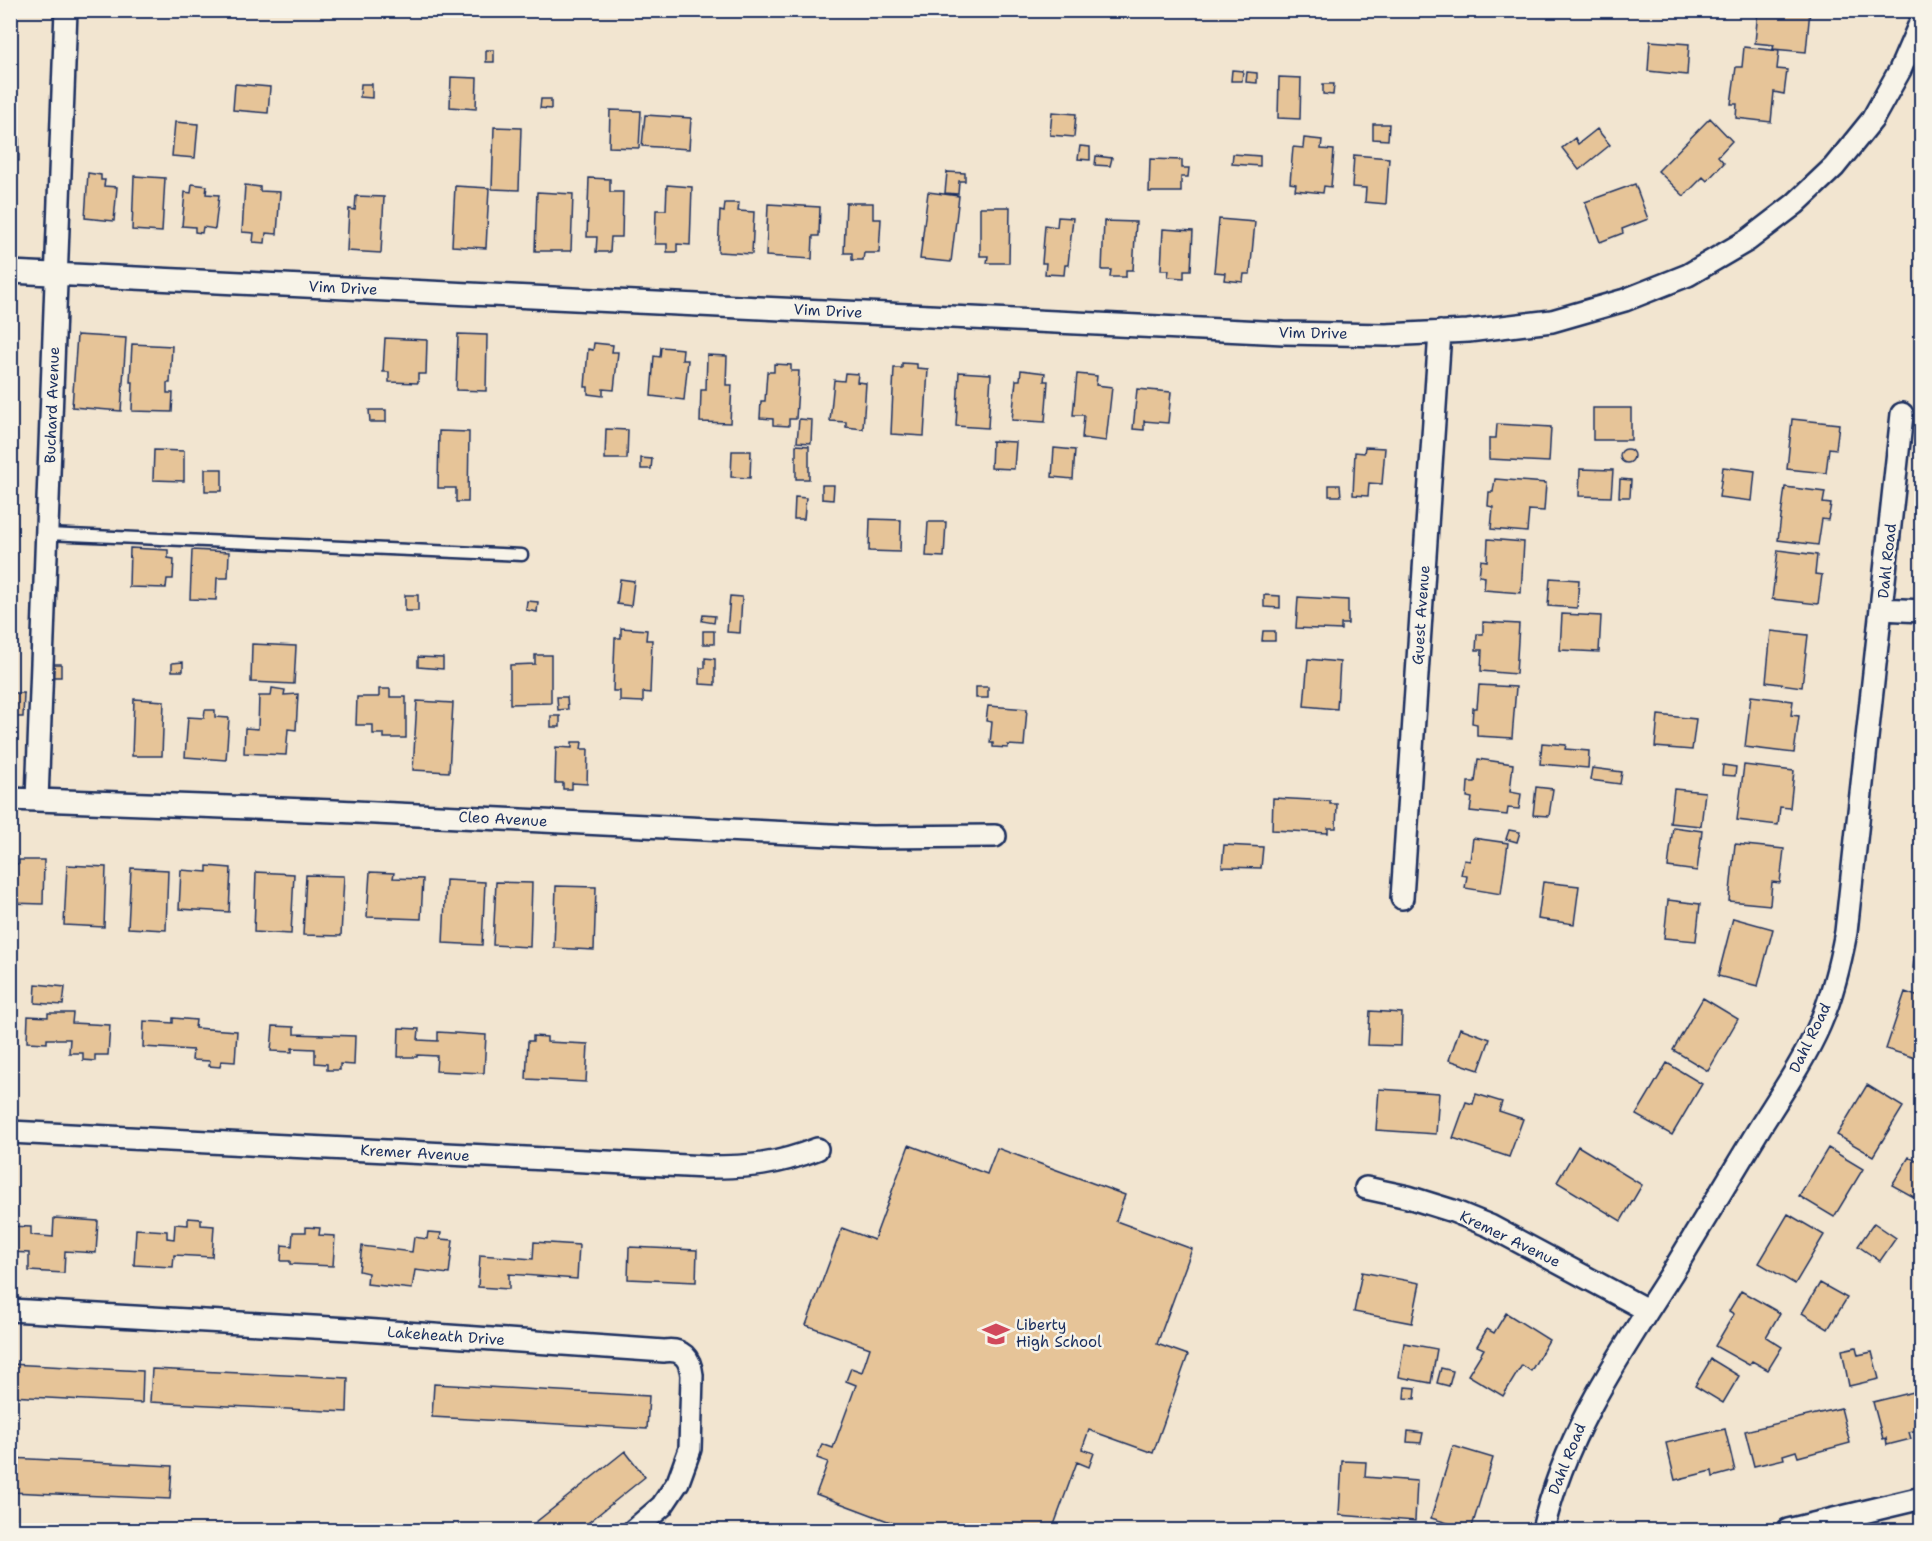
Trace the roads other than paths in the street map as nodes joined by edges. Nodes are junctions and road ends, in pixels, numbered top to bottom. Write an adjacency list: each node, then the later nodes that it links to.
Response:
1 (66, 10): 4 (street, Buchard Avenue)
2 (1922, 20): 5 (street, Vim Drive)
3 (10, 272): 4 (street, Vim Drive)
4 (57, 274): 5 (street, Vim Drive); 7 (street, Buchard Avenue)
5 (1440, 332): 14 (street, Guest Avenue)
6 (1902, 414): 9 (street, Dahl Road)
7 (47, 534): 8 (lane); 12 (street, Buchard Avenue)
8 (522, 555)
9 (1882, 609): 10 (street); 19 (street, Dahl Road)
10 (1922, 611)
11 (10, 799): 12 (street, Cleo Avenue)
12 (37, 800): 13 (street, Cleo Avenue)
13 (995, 836)
14 (1402, 898)
15 (10, 1132): 16 (street, Kremer Avenue)
16 (817, 1149)
17 (1366, 1188): 19 (street, Kremer Avenue)
18 (10, 1310): 21 (street, Lakeheath Drive)
19 (1647, 1310): 22 (street, Dahl Road)
20 (1922, 1498): 23 (street)
21 (634, 1530)
22 (1543, 1530)
23 (1788, 1530)

